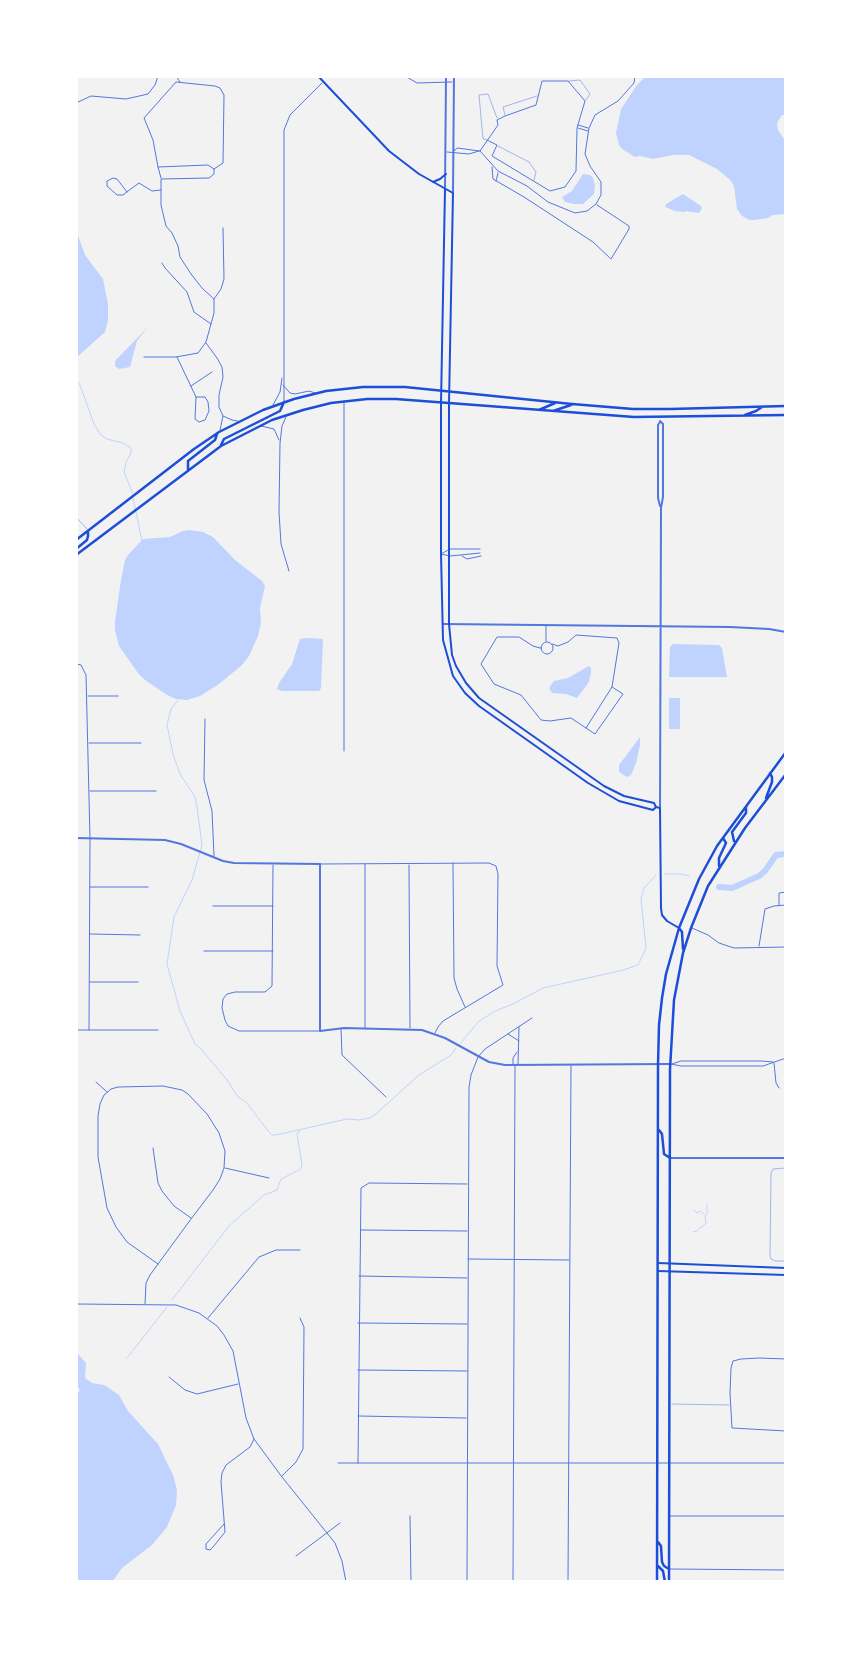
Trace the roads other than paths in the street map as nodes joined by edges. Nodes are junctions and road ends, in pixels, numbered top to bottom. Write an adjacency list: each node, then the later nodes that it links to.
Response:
1 (158, 76): 15 (street)
2 (176, 76): 9 (street)
3 (318, 76): 10 (main road)
4 (405, 76): 12 (street)
5 (446, 76): 12 (street)
6 (454, 76): 11 (street)
7 (635, 76): 19 (street)
8 (568, 80): 13 (street); 14 (street); 14 (lane)
9 (180, 82): 25 (street); 27 (street)
10 (323, 82): 33 (main road); 47 (street)
11 (454, 82): 12 (street); 22 (street)
12 (446, 83): 24 (street)
13 (538, 96): 16 (street); 16 (lane)
14 (585, 101): 18 (street)
15 (76, 103)
16 (505, 116): 17 (street)
17 (497, 120): 20 (street); 20 (lane)
18 (577, 127): 19 (street); 31 (street)
19 (589, 130): 38 (street)
20 (488, 140): 21 (street); 23 (street)
21 (497, 145): 31 (lane); 31 (street)
22 (453, 151): 23 (street); 23 (street); 24 (street); 37 (street)
23 (480, 151): 26 (street)
24 (446, 152): 29 (street)
25 (158, 166): 27 (street); 30 (street)
26 (492, 166): 28 (street); 32 (street)
27 (214, 169): 30 (street)
28 (498, 171): 32 (street); 38 (street)
29 (446, 174): 33 (main road); 34 (street)
30 (161, 179): 35 (street)
31 (534, 180)
32 (496, 181): 38 (street)
33 (432, 182): 34 (main road)
34 (446, 189): 37 (main road); 50 (main road)
35 (162, 190): 36 (street); 41 (street)
36 (127, 192): 36 (street)
37 (453, 193): 51 (main road)
38 (596, 204)
39 (223, 228): 41 (street)
40 (162, 263): 42 (street)
41 (214, 299): 42 (street)
42 (211, 324): 43 (street)
43 (206, 342): 45 (street); 68 (street)
44 (144, 357): 45 (street)
45 (176, 357): 49 (street)
46 (212, 372): 49 (street)
47 (283, 373): 48 (street); 61 (street)
48 (283, 384): 52 (street); 55 (street)
49 (190, 386): 53 (street)
50 (442, 390): 51 (main road); 52 (main road); 56 (main road)
51 (449, 391): 57 (main road); 58 (main road)
52 (316, 393): 55 (main road)
53 (196, 397): 53 (street)
54 (344, 401): 56 (main road); 66 (main road); 105 (street)
55 (284, 402): 61 (main road); 75 (main road)
56 (441, 402): 57 (main road); 84 (main road)
57 (449, 403): 64 (main road); 82 (main road)
58 (556, 403): 59 (main road); 64 (main road)
59 (572, 404): 63 (main road); 65 (main road)
60 (786, 406): 62 (main road)
61 (271, 407): 71 (main road)
62 (762, 407): 63 (main road); 69 (main road)
63 (661, 409): 70 (street)
64 (538, 410): 65 (main road)
65 (553, 412): 70 (main road)
66 (288, 414): 72 (main road); 74 (street)
67 (786, 415): 69 (main road)
68 (222, 416): 71 (street); 73 (street)
69 (741, 416): 70 (main road)
70 (660, 419): 77 (street); 77 (street)
71 (239, 421): 73 (main road)
72 (258, 426): 74 (street); 75 (main road)
73 (218, 433): 76 (main road); 79 (main road)
74 (280, 443): 88 (street)
75 (221, 446): 76 (main road)
76 (188, 469): 85 (main road)
77 (661, 508): 92 (street)
78 (76, 517): 79 (lane)
79 (88, 531): 80 (main road); 81 (main road)
80 (76, 540)
81 (76, 549)
82 (450, 549): 83 (street); 84 (street); 87 (main road)
83 (480, 549)
84 (441, 554): 87 (street); 89 (main road)
85 (76, 555)
86 (461, 555): 86 (street); 87 (street)
87 (450, 556): 90 (main road)
88 (289, 571)
89 (442, 624): 90 (street); 113 (main road)
90 (449, 624): 91 (street); 113 (main road)
91 (546, 625): 92 (street); 94 (street)
92 (661, 626): 93 (street); 114 (street)
93 (786, 632)
94 (546, 641): 95 (street); 96 (street)
95 (552, 644): 96 (street); 98 (street)
96 (540, 648): 102 (street)
97 (76, 664): 99 (street)
98 (612, 687): 102 (street); 102 (street)
99 (87, 696): 100 (street); 103 (street)
100 (118, 696)
101 (205, 719): 119 (street)
102 (586, 728)
103 (88, 743): 104 (street); 109 (street)
104 (141, 743)
105 (344, 751)
106 (786, 752): 107 (main road)
107 (770, 773): 111 (main road); 112 (main road)
108 (786, 774): 111 (main road)
109 (89, 791): 110 (street); 117 (street)
110 (156, 791)
111 (766, 799): 118 (main road)
112 (746, 805): 116 (main road); 118 (main road)
113 (656, 807): 114 (main road)
114 (660, 808): 133 (main road)
115 (76, 838): 117 (street)
116 (723, 838): 125 (main road); 133 (main road)
117 (90, 839): 119 (street); 126 (street)
118 (735, 842): 125 (main road)
119 (214, 857): 120 (street)
120 (273, 864): 121 (street); 131 (street)
121 (320, 864): 122 (street); 153 (street)
122 (365, 864): 123 (street); 148 (street)
123 (409, 864): 124 (street); 149 (street)
124 (453, 864): 144 (street); 144 (street)
125 (719, 868): 134 (main road)
126 (89, 887): 127 (street); 135 (street)
127 (148, 887)
128 (786, 892): 132 (street)
129 (786, 905): 132 (street)
130 (213, 906): 131 (street)
131 (273, 906): 140 (street)
132 (779, 906): 137 (street)
133 (679, 928): 141 (main road); 163 (main road)
134 (691, 928): 137 (street); 141 (main road)
135 (89, 934): 136 (street); 142 (street)
136 (140, 935)
137 (759, 947): 138 (street)
138 (786, 948)
139 (204, 951): 140 (street)
140 (273, 951): 153 (street)
141 (683, 953): 161 (main road)
142 (89, 982): 143 (street); 151 (street)
143 (138, 982)
144 (466, 1008): 154 (street)
145 (532, 1018): 146 (street)
146 (519, 1026): 155 (street); 156 (street)
147 (341, 1028): 148 (street); 153 (street); 168 (street)
148 (365, 1029): 149 (street)
149 (410, 1029): 154 (street)
150 (76, 1030): 151 (street)
151 (89, 1030): 152 (street)
152 (158, 1030)
153 (320, 1031)
154 (435, 1033): 158 (street)
155 (508, 1034): 156 (street); 158 (street)
156 (519, 1042): 157 (street)
157 (517, 1051): 164 (street); 164 (street)
158 (478, 1057): 164 (street); 176 (street)
159 (786, 1058): 160 (street)
160 (774, 1062): 161 (street); 161 (street); 166 (street)
161 (670, 1064): 163 (street); 171 (main road)
162 (571, 1065): 163 (street); 164 (street); 183 (street)
163 (658, 1065): 169 (main road)
164 (515, 1066): 182 (street)
165 (96, 1082): 167 (street)
166 (779, 1088)
167 (107, 1093): 173 (street); 187 (street)
168 (386, 1098)
169 (658, 1129): 171 (main road); 185 (main road)
170 (154, 1148): 177 (street)
171 (670, 1158): 172 (street); 186 (main road)
172 (786, 1158)
173 (224, 1168): 175 (street); 177 (street)
174 (786, 1168): 184 (lane)
175 (269, 1178)
176 (468, 1184): 178 (street); 179 (street)
177 (191, 1219): 187 (street)
178 (360, 1230): 179 (street); 192 (street)
179 (468, 1231): 181 (street)
180 (300, 1250): 197 (street)
181 (468, 1259): 182 (street); 193 (street)
182 (514, 1260): 183 (street); 217 (street)
183 (570, 1260): 218 (street)
184 (786, 1261)
185 (658, 1263): 186 (main road); 189 (main road)
186 (670, 1263): 188 (main road); 190 (main road)
187 (158, 1264): 195 (street)
188 (786, 1268)
189 (658, 1270): 190 (main road); 214 (main road)
190 (670, 1270): 191 (main road); 205 (main road)
191 (786, 1274)
192 (359, 1276): 193 (street); 198 (street)
193 (468, 1278): 199 (street)
194 (76, 1304): 195 (street)
195 (145, 1304): 197 (street)
196 (300, 1318): 219 (street)
197 (208, 1319): 204 (street)
198 (358, 1324): 199 (street); 201 (street)
199 (468, 1324): 202 (street)
200 (786, 1359): 206 (street)
201 (358, 1370): 202 (street); 207 (street)
202 (467, 1371): 208 (street)
203 (169, 1377): 204 (street)
204 (239, 1384): 210 (street)
205 (669, 1404): 206 (lane); 211 (main road)
206 (730, 1405): 209 (street)
207 (358, 1416): 208 (street); 213 (street)
208 (467, 1418): 216 (street)
209 (786, 1430)
210 (254, 1438): 219 (street); 224 (street)
211 (670, 1462): 214 (street); 215 (street); 221 (main road)
212 (338, 1463): 213 (street)
213 (358, 1463): 216 (street)
214 (657, 1463): 218 (street); 226 (main road)
215 (786, 1463)
216 (467, 1464): 217 (street); 233 (street)
217 (513, 1464): 218 (street); 234 (street)
218 (568, 1464): 235 (street)
219 (282, 1476): 225 (street)
220 (410, 1516): 232 (street)
221 (669, 1516): 222 (street); 229 (main road)
222 (786, 1516)
223 (340, 1522): 225 (street)
224 (224, 1524): 224 (street)
225 (328, 1533): 227 (street); 231 (street)
226 (657, 1541): 228 (main road); 229 (main road)
227 (296, 1556)
228 (657, 1565): 236 (main road); 237 (main road)
229 (669, 1569): 230 (street); 237 (main road)
230 (786, 1570)
231 (346, 1582)
232 (411, 1582)
233 (467, 1582)
234 (513, 1582)
235 (568, 1582)
236 (657, 1582)
237 (667, 1582)

